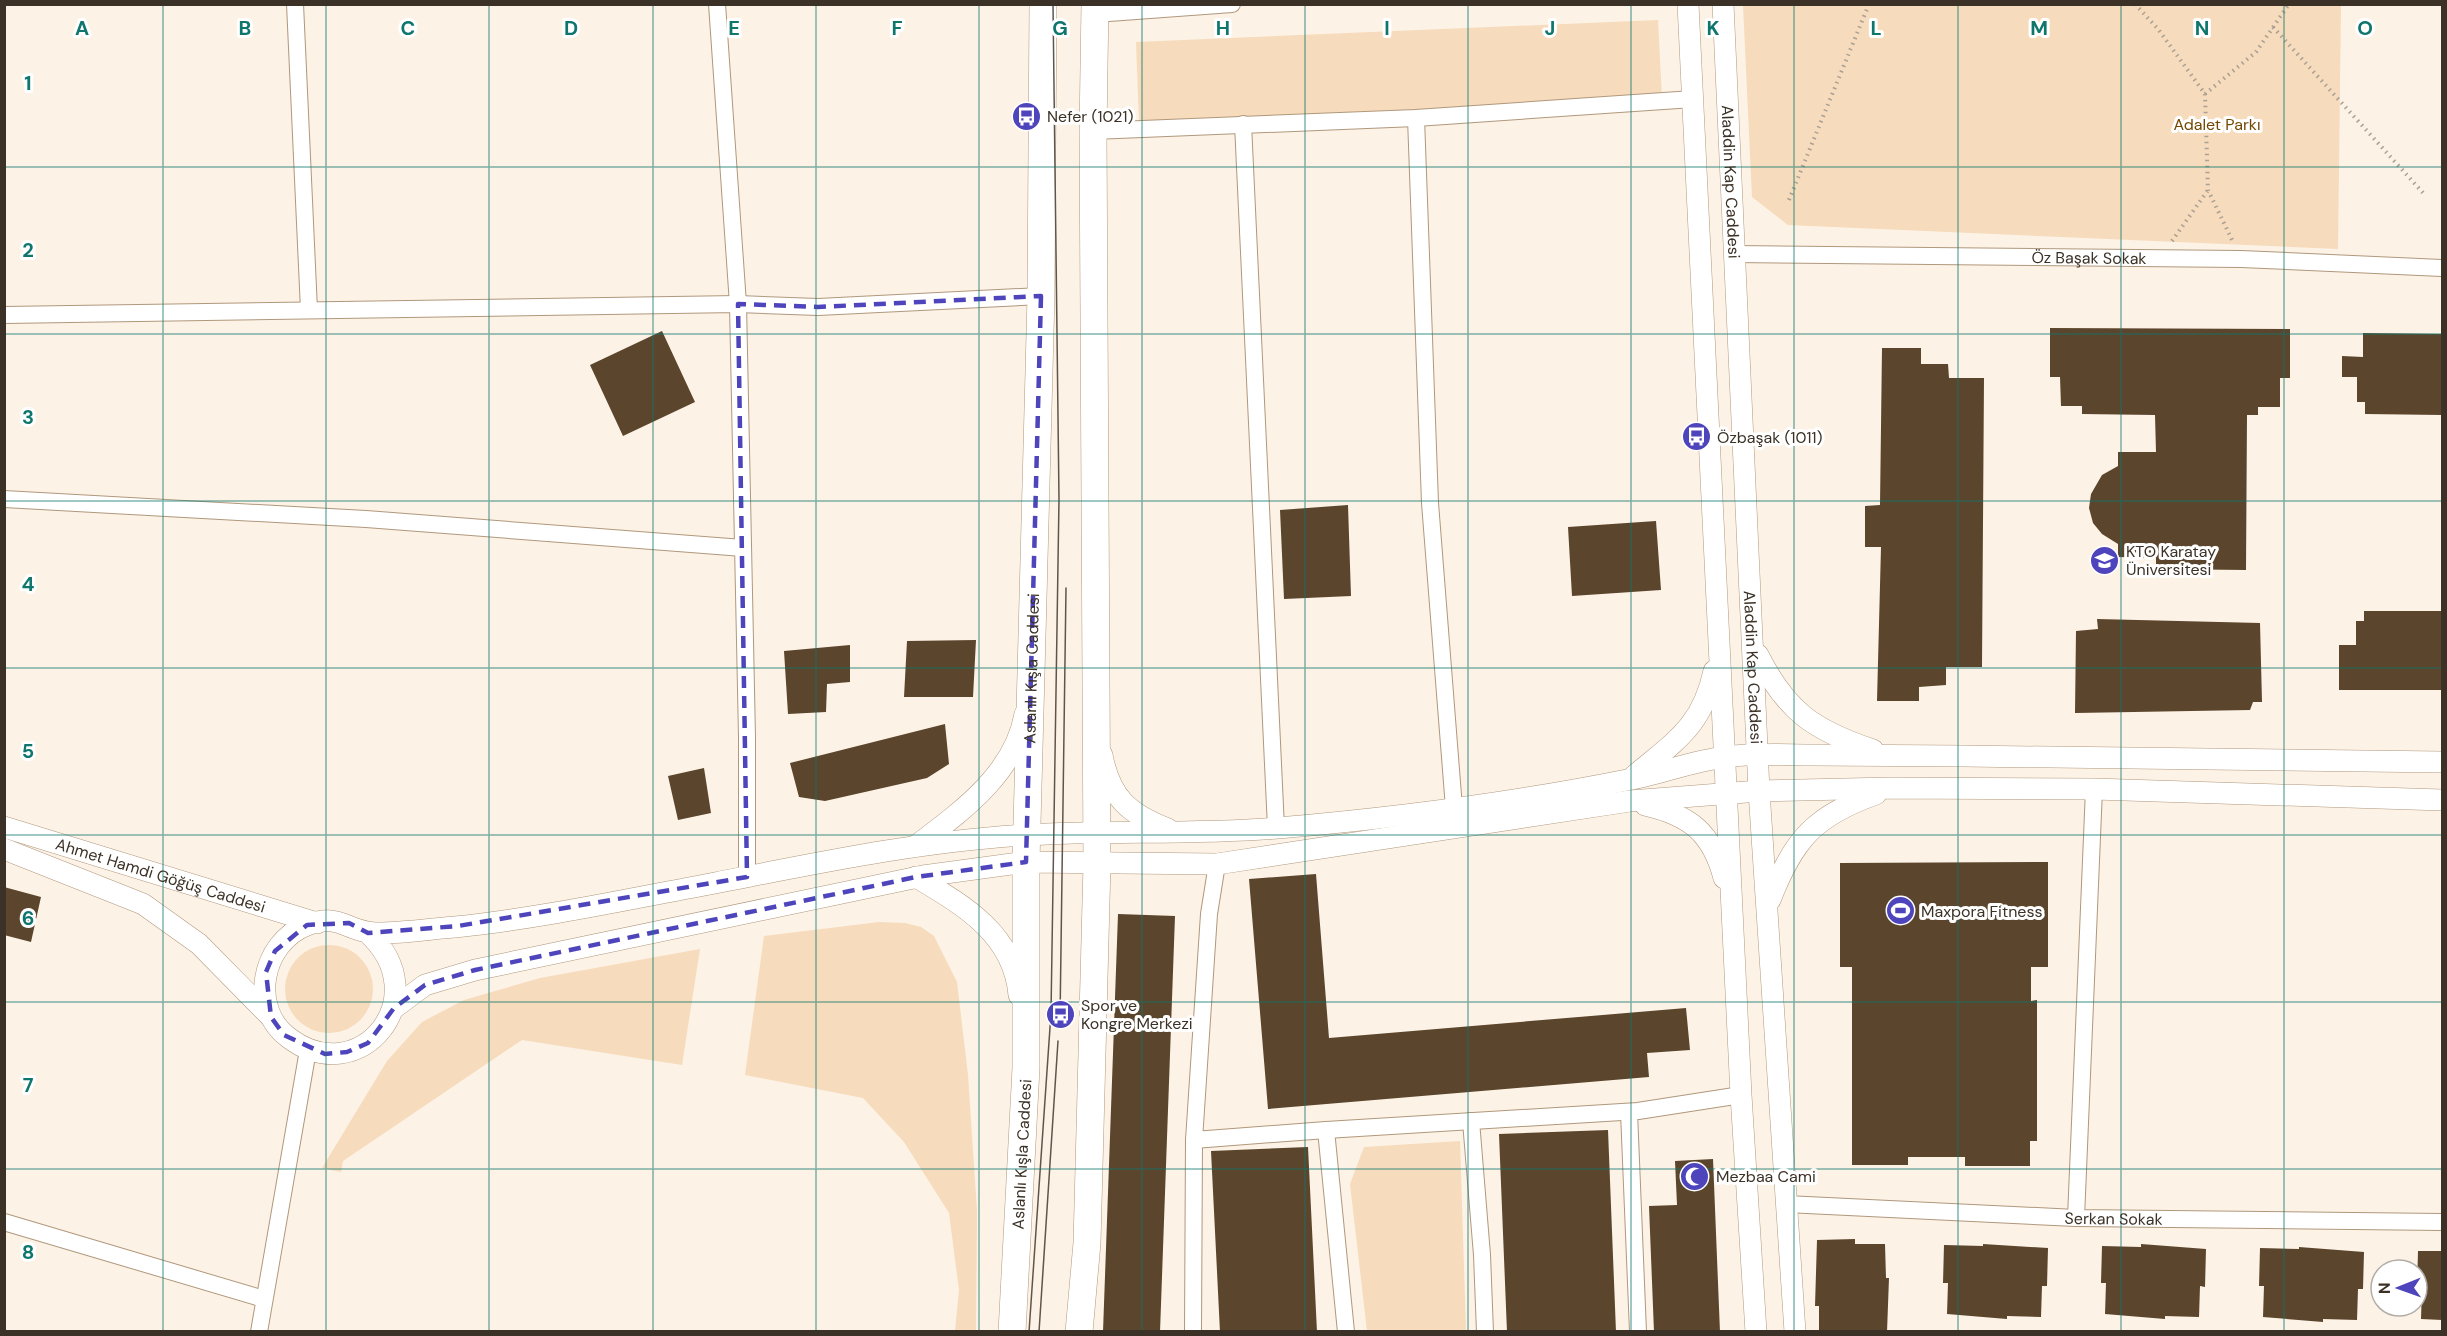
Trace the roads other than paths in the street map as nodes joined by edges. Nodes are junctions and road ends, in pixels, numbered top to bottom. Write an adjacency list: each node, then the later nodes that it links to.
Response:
1 (295, 4): 16 (street)
2 (717, 4): 15 (street)
3 (1043, 4): 14 (main road, Aslanlı Kışla Caddesi)
4 (1232, 4): 7 (street)
5 (1688, 4): 8 (street)
6 (1723, 4): 12 (street, Aladdin Kap Caddesi)
7 (1095, 9): 11 (main road)
8 (1693, 99): 9 (street); 20 (street)
9 (1416, 118): 10 (street); 35 (street)
10 (1243, 124): 11 (street); 37 (street)
11 (1093, 130): 23 (main road)
12 (1735, 254): 13 (street, Öz Başak Sokak); 21 (street, Aladdin Kap Caddesi)
13 (2442, 268)
14 (1041, 296): 15 (street); 22 (main road, Aslanlı Kışla Caddesi)
15 (738, 304): 16 (street); 19 (street)
16 (309, 310): 17 (street)
17 (4, 315)
18 (4, 499): 19 (street)
19 (743, 548): 45 (street)
20 (1719, 646): 26 (street); 28 (street)
21 (1754, 646): 24 (street, Aladdin Kap Caddesi); 25 (street)
22 (1030, 684): 40 (street); 41 (main road, Aslanlı Kışla Caddesi)
23 (1098, 728): 38 (street); 39 (main road)
24 (1759, 755): 25 (street); 26 (street); 31 (street, Aladdin Kap Caddesi)
25 (1890, 755): 27 (street)
26 (1724, 757): 28 (street); 32 (street)
27 (2442, 762)
28 (1629, 780): 35 (street)
29 (1891, 788): 30 (street); 31 (street); 47 (street)
30 (2094, 789): 33 (street); 61 (street)
31 (1759, 791): 32 (street); 47 (street, Aladdin Kap Caddesi)
32 (1726, 793): 34 (street); 48 (street)
33 (2442, 800)
34 (1630, 801): 44 (street); 48 (street)
35 (1454, 808): 37 (street)
36 (4, 827): 49 (street, Ahmet Hamdi Göğüş Caddesi)
37 (1276, 828): 38 (street)
38 (1177, 833): 39 (street)
39 (1097, 835): 41 (street); 43 (main road)
40 (917, 845): 41 (street); 45 (street)
41 (1027, 848): 43 (street); 46 (street); 54 (main road, Aslanlı Kışla Caddesi)
42 (4, 849): 52 (street)
43 (1097, 864): 44 (street); 67 (main road)
44 (1218, 864): 59 (street)
45 (747, 877): 50 (street)
46 (916, 877): 51 (street); 54 (street)
47 (1767, 906): 60 (street, Aladdin Kap Caddesi)
48 (1732, 908): 55 (street)
49 (317, 923): 50 (street); 52 (street)
50 (368, 933): 51 (street)
51 (394, 1008): 53 (street)
52 (271, 1017): 53 (street)
53 (308, 1050): 64 (street)
54 (1026, 1068): 66 (main road, Aslanlı Kışla Caddesi)
55 (1741, 1095): 56 (street); 72 (street)
56 (1629, 1112): 57 (street); 71 (street)
57 (1471, 1121): 58 (street); 70 (street)
58 (1326, 1130): 59 (street); 69 (street)
59 (1194, 1140): 68 (street)
60 (1786, 1204): 61 (street, Serkan Sokak); 73 (street, Aladdin Kap Caddesi)
61 (2076, 1218): 63 (street, Serkan Sokak)
62 (4, 1222): 64 (street)
63 (2442, 1222)
64 (264, 1299): 65 (street)
65 (259, 1332)
66 (1012, 1332)
67 (1079, 1332)
68 (1193, 1332)
69 (1346, 1332)
70 (1485, 1332)
71 (1638, 1332)
72 (1756, 1332)
73 (1795, 1332)

